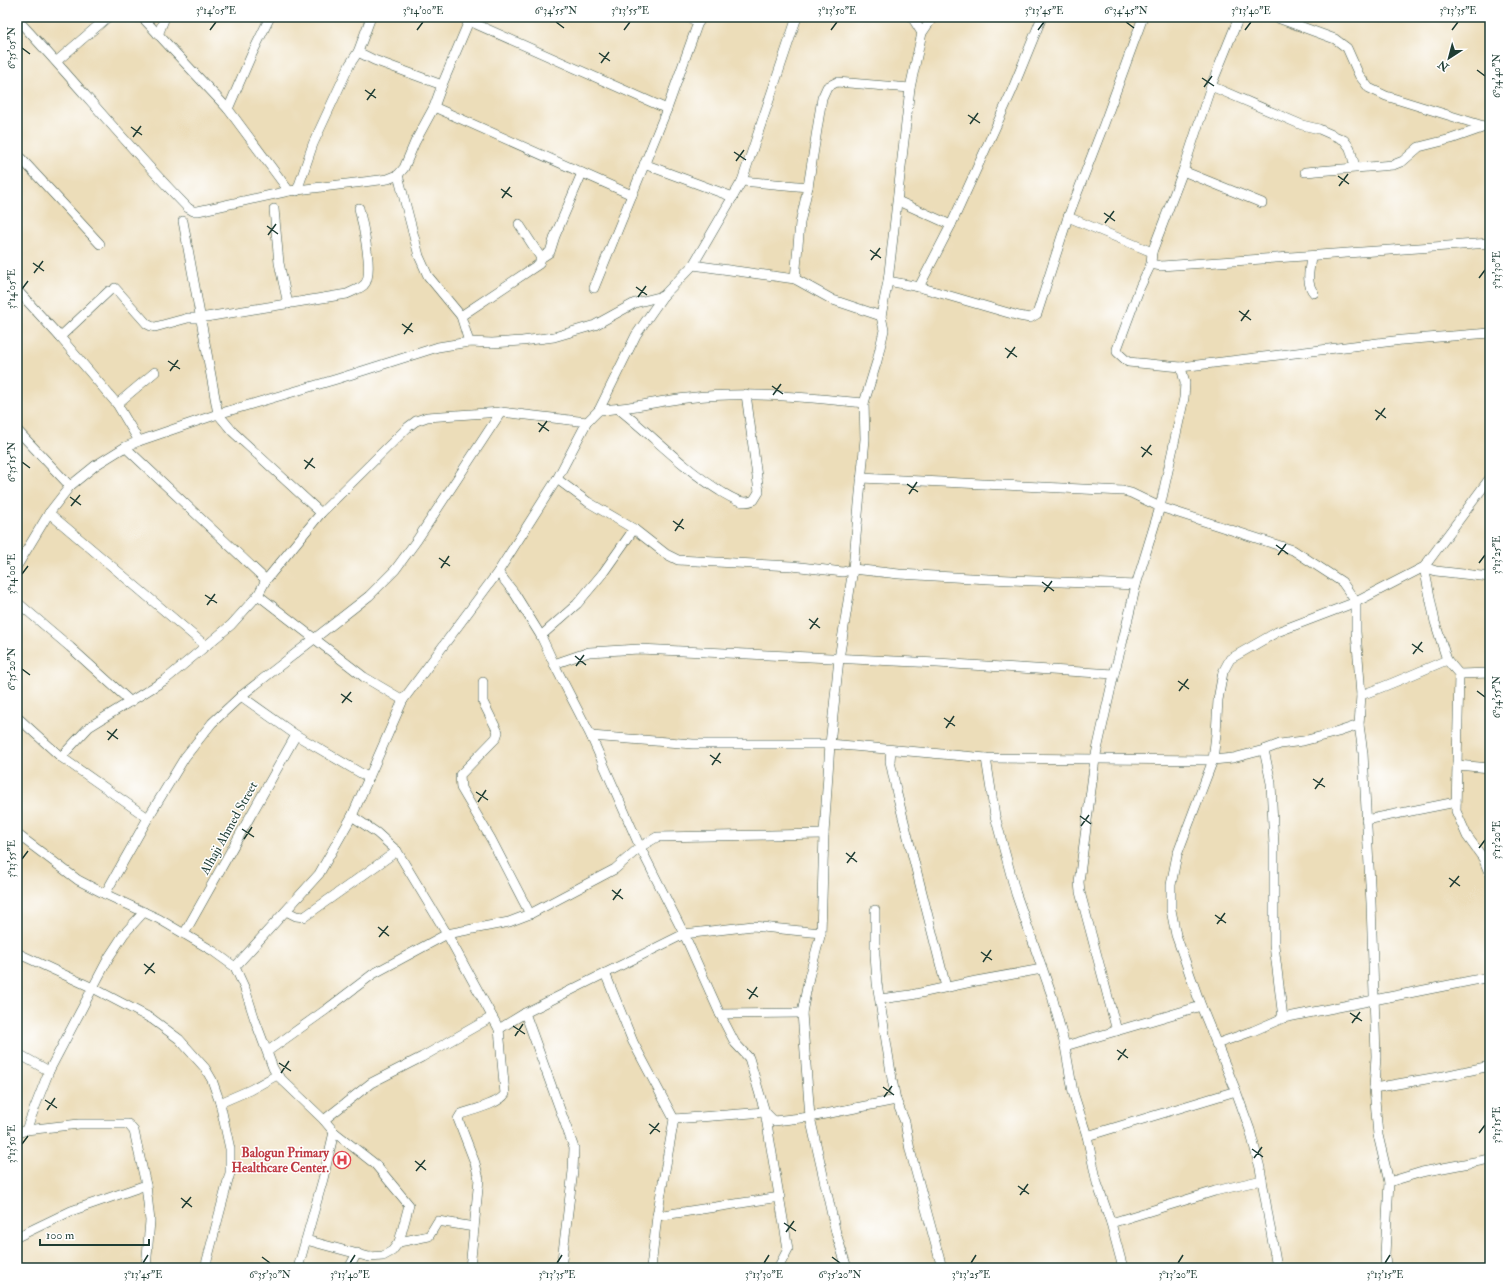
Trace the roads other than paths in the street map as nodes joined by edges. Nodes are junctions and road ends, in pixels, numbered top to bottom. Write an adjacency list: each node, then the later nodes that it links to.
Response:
1 (108, 17): 20 (street)
2 (142, 17): 18 (street)
3 (165, 17): 18 (street)
4 (270, 17): 25 (street)
5 (372, 17): 19 (street)
6 (687, 17): 16 (street)
7 (797, 17): 35 (street)
8 (912, 17): 17 (street)
9 (933, 17): 17 (street)
10 (1042, 17): 47 (street)
11 (1143, 17): 44 (street)
12 (1239, 17): 22 (street)
13 (1275, 17): 27 (street)
14 (17, 18): 20 (street)
15 (470, 19): 21 (street); 26 (street)
16 (700, 20): 26 (street)
17 (922, 33): 23 (street)
18 (158, 35): 25 (street)
19 (358, 52): 21 (street); 37 (street)
20 (56, 61): 37 (street)
21 (442, 85): 24 (street)
22 (1211, 86): 30 (street); 31 (street)
23 (910, 88): 36 (street); 40 (street)
24 (434, 107): 33 (street); 34 (street)
25 (228, 109): 37 (street)
26 (667, 109): 29 (street)
27 (1488, 128): 30 (street)
28 (17, 154): 49 (street)
29 (644, 164): 38 (street); 39 (street)
30 (1355, 167): 32 (street)
31 (1183, 171): 41 (street); 50 (street)
32 (1305, 172)
33 (582, 173): 38 (street); 52 (street)
34 (398, 174): 37 (street); 63 (street)
35 (742, 181): 36 (street); 39 (street)
36 (808, 187): 55 (street)
37 (293, 191)
38 (632, 195): 58 (street)
39 (733, 197): 54 (street)
40 (898, 201): 47 (street); 56 (street)
41 (1262, 203)
42 (359, 208): 62 (street)
43 (274, 209): 62 (street)
44 (1068, 217): 50 (street); 57 (street)
45 (183, 221): 65 (street)
46 (519, 224): 52 (street)
47 (951, 225): 57 (street)
48 (1490, 243): 51 (street)
49 (100, 244)
50 (1152, 252): 53 (street)
51 (1311, 256): 53 (street); 60 (street)
52 (541, 258): 63 (street)
53 (1151, 264): 69 (street)
54 (693, 265): 55 (street); 61 (street)
55 (795, 279): 64 (street)
56 (888, 281): 57 (street); 64 (street)
57 (919, 287)
58 (594, 288)
59 (17, 290): 67 (street)
60 (1314, 293)
61 (663, 296): 68 (street); 74 (street)
62 (288, 304): 65 (street)
63 (461, 316): 68 (street)
64 (881, 316): 72 (street)
65 (200, 318): 67 (street); 77 (street)
66 (1490, 333): 69 (street)
67 (60, 337): 73 (street)
68 (469, 342): 77 (street)
69 (1182, 367): 86 (street)
70 (155, 372): 73 (street)
71 (746, 394): 72 (street); 75 (street); 75 (street)
72 (864, 403): 82 (street)
73 (117, 404): 80 (street)
74 (599, 410): 75 (street); 78 (street)
75 (620, 410)
76 (501, 412): 78 (street); 88 (street); 101 (street)
77 (218, 414): 80 (street); 88 (street)
78 (587, 422): 83 (street)
79 (17, 430): 85 (street)
80 (139, 442): 81 (street)
81 (125, 447): 85 (street); 95 (street)
82 (861, 478): 86 (street); 92 (street)
83 (557, 479): 89 (street); 93 (street)
84 (1488, 482): 91 (street)
85 (70, 486): 87 (street)
86 (1160, 507): 96 (street); 99 (street)
87 (49, 513): 90 (street); 102 (street)
88 (322, 513): 95 (street)
89 (634, 529): 92 (street); 100 (street)
90 (17, 566)
91 (1424, 567): 94 (street); 99 (street); 104 (street)
92 (853, 569): 96 (street); 103 (street)
93 (498, 572): 100 (street); 112 (street)
94 (1490, 577)
95 (266, 580): 97 (street)
96 (1136, 585): 107 (street)
97 (258, 596): 101 (street); 102 (street)
98 (17, 602): 113 (street)
99 (1356, 602): 110 (street); 124 (street)
100 (541, 636): 105 (street)
101 (314, 639): 111 (street); 112 (street)
102 (206, 646): 113 (street)
103 (839, 659): 105 (street); 107 (street); 118 (street)
104 (1447, 660): 108 (street); 110 (street)
105 (554, 664): 117 (street)
106 (1490, 673): 108 (street)
107 (1114, 674): 123 (street)
108 (1459, 674): 125 (street)
109 (483, 682): 142 (street)
110 (1361, 695): 115 (street)
111 (241, 696): 116 (street); 130 (street)
112 (403, 700): 127 (street)
113 (131, 702): 121 (street)
114 (17, 718): 121 (street)
115 (1359, 724): 120 (street); 131 (street)
116 (296, 735): 127 (street); 144 (street, Alhaji Ahmed Street)
117 (591, 736): 118 (street); 134 (street)
118 (830, 744): 119 (street); 133 (street)
119 (891, 750): 122 (street); 152 (street)
120 (1264, 750): 124 (street); 161 (street)
121 (61, 757): 130 (street)
122 (986, 758): 123 (street); 149 (street)
123 (1095, 759): 124 (street); 163 (street)
124 (1213, 760): 156 (street)
125 (1457, 765): 126 (street); 128 (street)
126 (1490, 768)
127 (368, 778): 129 (street)
128 (1456, 802): 131 (street); 136 (street)
129 (352, 816): 135 (street); 140 (street)
130 (148, 818): 138 (street)
131 (1366, 820): 155 (street)
132 (17, 834): 138 (street)
133 (824, 834): 134 (street); 143 (street)
134 (640, 847): 142 (street); 146 (street)
135 (397, 851): 140 (street); 145 (street)
136 (1486, 858): 137 (street)
137 (1490, 875)
138 (105, 894): 141 (street)
139 (875, 910): 154 (street)
140 (286, 911): 148 (street)
141 (144, 912): 144 (street); 153 (street)
142 (530, 914): 145 (street)
143 (821, 933): 146 (street); 158 (street)
144 (184, 934): 148 (street)
145 (446, 934): 160 (street); 166 (street)
146 (684, 934): 150 (street); 159 (street)
147 (17, 953): 153 (street)
148 (235, 966): 166 (street)
149 (1042, 969): 152 (street); 165 (street)
150 (605, 973): 157 (street); 177 (street)
151 (1490, 977): 155 (street)
152 (946, 987): 154 (street)
153 (93, 988): 169 (street); 174 (street)
154 (880, 999): 173 (street)
155 (1373, 999): 161 (street); 171 (street)
156 (1201, 1006): 163 (street); 164 (street)
157 (525, 1013): 162 (street); 199 (street)
158 (802, 1013): 159 (street); 176 (street)
159 (720, 1014): 175 (street)
160 (492, 1017): 162 (street); 178 (street)
161 (1283, 1018): 164 (street)
162 (499, 1029): 189 (street)
163 (1117, 1031): 165 (street)
164 (1216, 1044): 172 (street)
165 (1065, 1046): 181 (street)
166 (268, 1051): 170 (street)
167 (17, 1053): 169 (street)
168 (1490, 1066): 171 (street)
169 (50, 1071): 179 (street)
170 (277, 1075): 174 (street); 178 (street)
171 (1374, 1088): 184 (street)
172 (1236, 1091): 181 (street); 183 (street)
173 (896, 1100): 176 (street); 203 (street)
174 (220, 1103): 196 (street)
175 (765, 1112): 176 (street); 177 (street); 186 (street)
176 (810, 1117): 202 (street)
177 (674, 1119): 187 (street)
178 (324, 1120): 180 (street)
179 (21, 1132): 185 (street)
180 (334, 1132): 191 (street); 192 (street)
181 (1087, 1136): 188 (street)
182 (1490, 1159): 184 (street)
183 (1262, 1180): 188 (street); 205 (street)
184 (1389, 1182): 206 (street)
185 (146, 1185): 190 (street); 195 (street)
186 (780, 1197): 187 (street); 201 (street)
187 (657, 1216): 200 (street)
188 (1111, 1223): 204 (street)
189 (474, 1227): 192 (street); 198 (street)
190 (17, 1237)
191 (306, 1240): 193 (street); 194 (street)
192 (400, 1242): 193 (street)
193 (357, 1253): 197 (street)
194 (300, 1267)
195 (146, 1268)
196 (205, 1268)
197 (349, 1268)
198 (470, 1268)
199 (561, 1268)
200 (651, 1268)
201 (778, 1268)
202 (847, 1268)
203 (942, 1268)
204 (1123, 1268)
205 (1277, 1268)
206 (1386, 1268)

